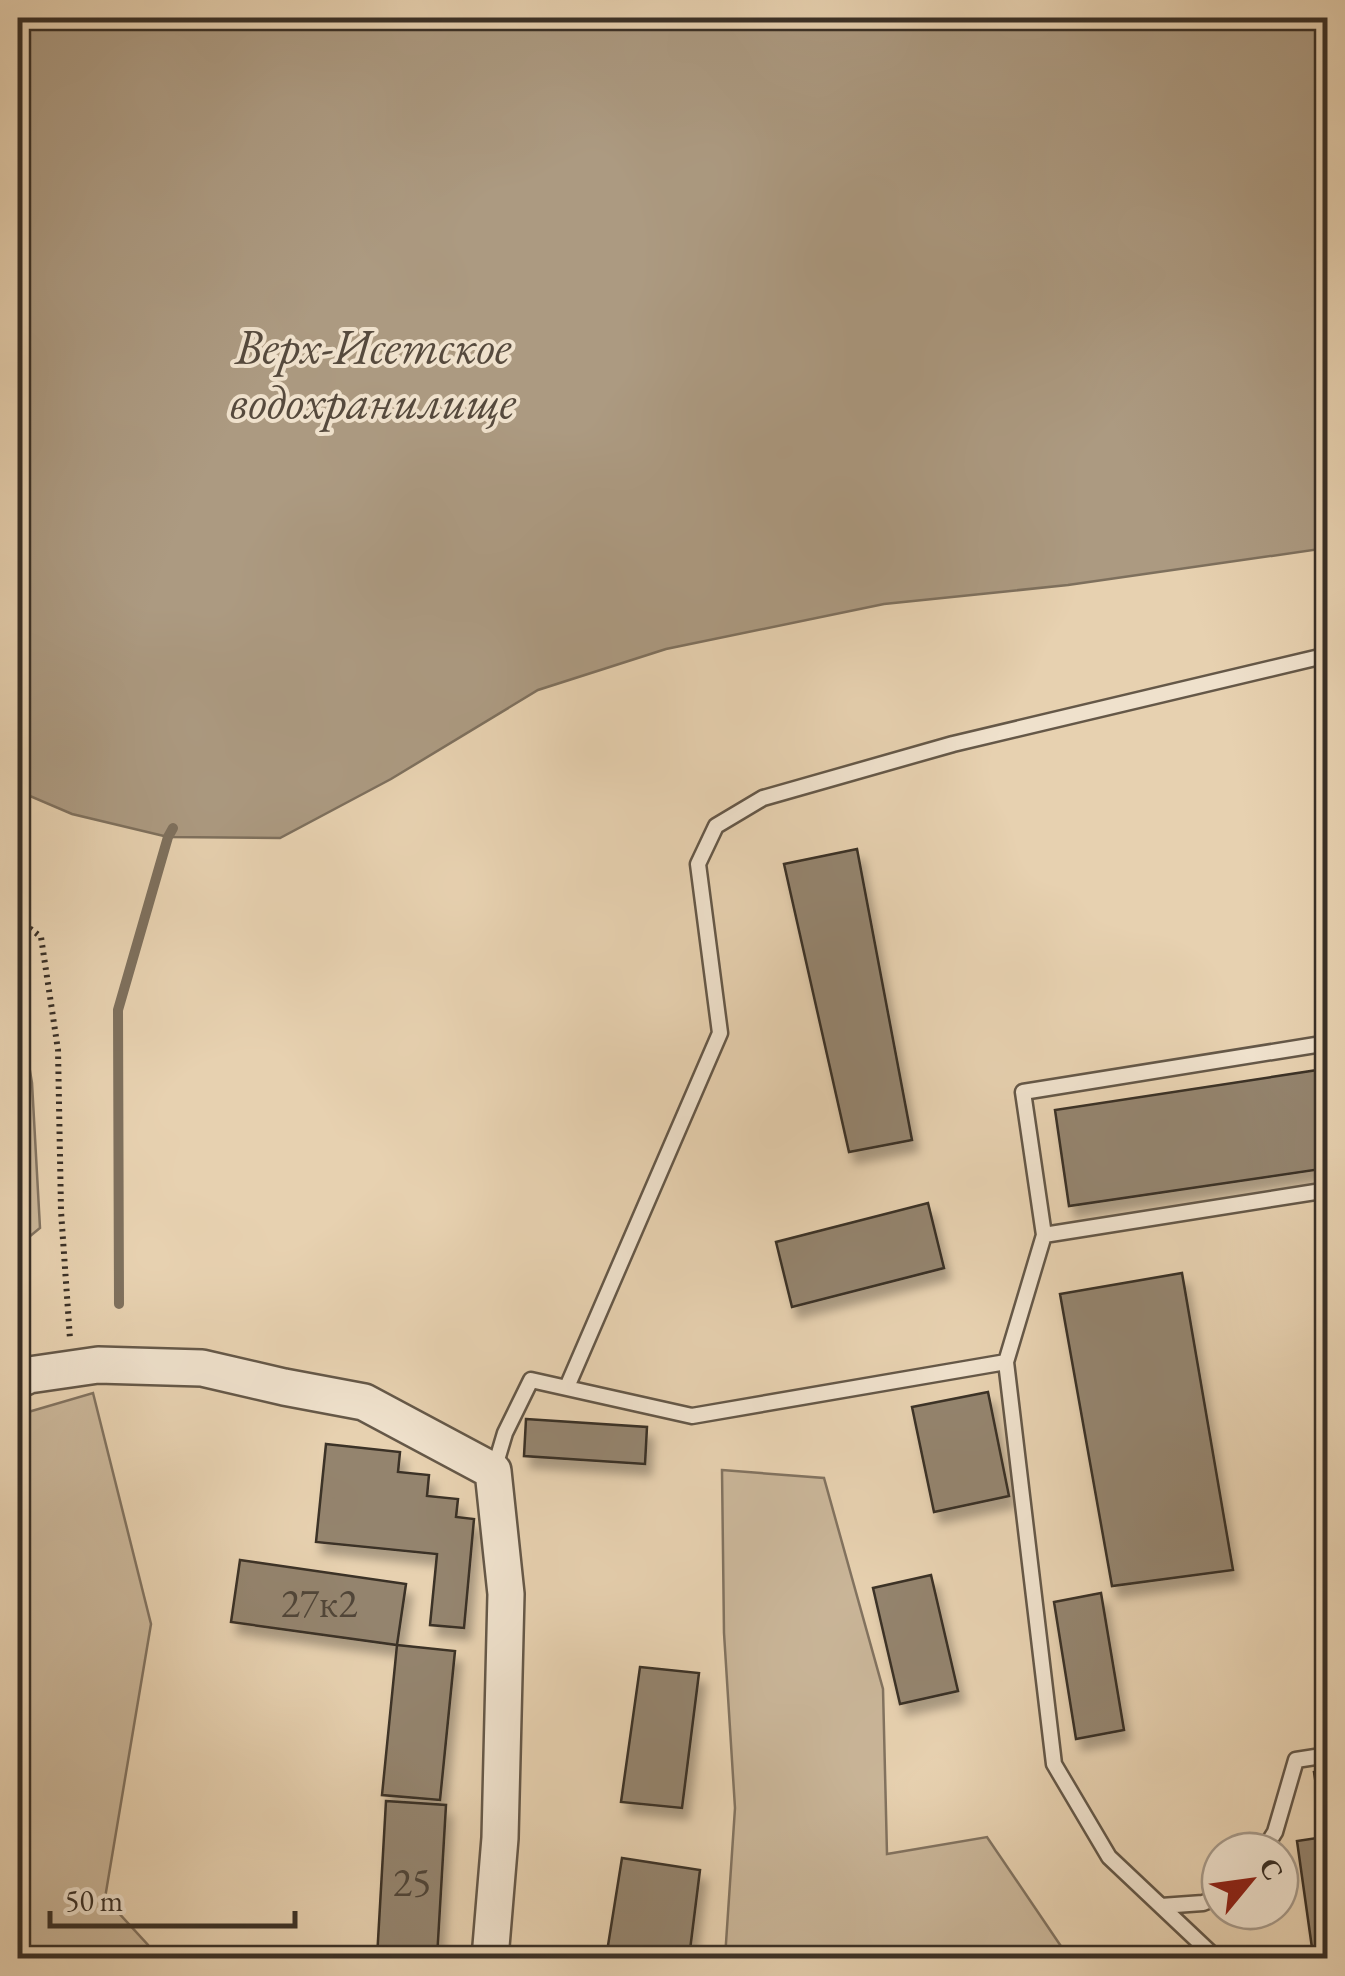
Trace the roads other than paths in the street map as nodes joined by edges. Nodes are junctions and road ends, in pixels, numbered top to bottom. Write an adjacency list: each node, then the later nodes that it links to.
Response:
1 (1328, 655): 7 (lane)
2 (1328, 1044): 4 (lane)
3 (1328, 1190): 4 (lane)
4 (1044, 1235): 5 (lane)
5 (1006, 1362): 7 (lane); 12 (lane)
6 (22, 1378): 8 (street)
7 (567, 1388): 8 (lane)
8 (494, 1470): 13 (street)
9 (1328, 1755): 10 (lane)
10 (1275, 1831)
11 (1200, 1903): 12 (lane)
12 (1161, 1906): 14 (lane)
13 (490, 1958)
14 (1216, 1958)

